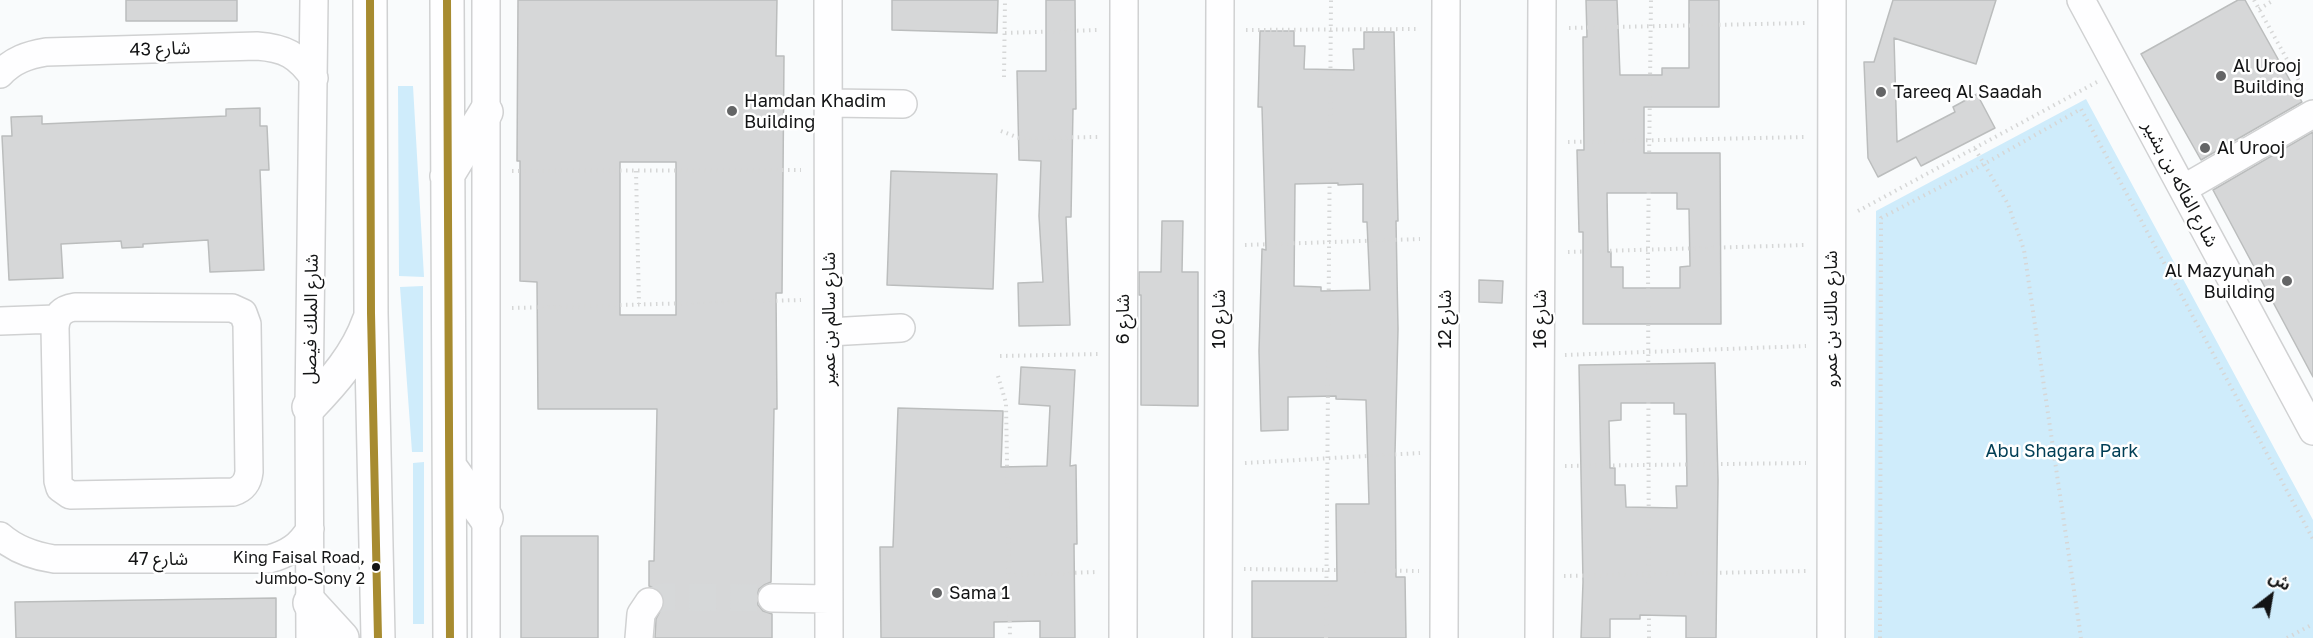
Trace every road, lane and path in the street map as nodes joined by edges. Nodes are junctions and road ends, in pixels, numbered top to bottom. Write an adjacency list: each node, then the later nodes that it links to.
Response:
1 (314, 0): 28 (street, شارع الملك فيصل)
2 (370, 0): 54 (main road)
3 (447, 0): 43 (main road)
4 (486, 0): 32 (street)
5 (828, 0): 29 (street, شارع سالم بن عمير)
6 (1005, 0): 24 (path)
7 (1124, 0): 20 (street, شارع 6)
8 (1220, 0): 22 (street, شارع 10)
9 (1331, 0): 23 (path)
10 (1446, 0): 21 (street, شارع 12)
11 (1542, 0): 19 (street, شارع 16)
12 (1651, 0): 18 (path)
13 (2081, 0): 25 (street, شارع الفاكه بن بشير)
14 (2254, 0): 16 (path)
15 (2274, 0): 16 (path)
16 (2259, 9): 31 (path)
17 (1832, 11): 18 (path); 34 (street, شارع مالك بن عمرو)
18 (1650, 26): 19 (path); 36 (path)
19 (1542, 28): 37 (street, شارع 16)
20 (1124, 29): 24 (path); 35 (street, شارع 6)
21 (1446, 29): 23 (path); 46 (street, شارع 12)
22 (1220, 30): 23 (path); 48 (street, شارع 10)
23 (1331, 30): 47 (path)
24 (1005, 33): 27 (path)
25 (2118, 70): 38 (path); 44 (street, شارع الفاكه بن بشير)
26 (0, 74): 28 (street, شارع 43)
27 (1004, 77)
28 (314, 78): 65 (street, شارع الملك فيصل)
29 (829, 103): 30 (street); 40 (street, شارع سالم بن عمير)
30 (903, 104)
31 (2310, 105): 44 (street)
32 (486, 112): 41 (street); 43 (main road)
33 (1001, 131): 35 (path)
34 (1832, 136): 36 (path); 45 (street, شارع مالك بن عمرو)
35 (1123, 137): 61 (street, شارع 6)
36 (1649, 140): 37 (path); 49 (path)
37 (1541, 143): 50 (street, شارع 16)
38 (1975, 148): 39 (path); 45 (path)
39 (1984, 164): 77 (path); 106 (path); 107 (path)
40 (829, 170): 42 (path); 51 (street, شارع سالم بن عمير)
41 (486, 171): 42 (path); 53 (street)
42 (636, 171): 52 (path)
43 (447, 176): 73 (main road)
44 (2183, 189): 66 (street, شارع الفاكه بن بشير)
45 (1831, 235): 49 (path); 59 (street, شارع مالك بن عمرو)
46 (1445, 238): 47 (path); 67 (street, شارع 12)
47 (1329, 242): 48 (path); 68 (path)
48 (1220, 246): 70 (street, شارع 10)
49 (1648, 249): 50 (path); 60 (path)
50 (1541, 253): 63 (street, شارع 16)
51 (829, 299): 52 (path); 58 (street, شارع سالم بن عمير)
52 (639, 304): 53 (path)
53 (486, 308): 74 (street)
54 (371, 313): 65 (main road); 93 (main road)
55 (56, 319): 55 (street); 56 (street)
56 (0, 321)
57 (901, 328): 58 (street)
58 (829, 332): 87 (street, شارع سالم بن عمير)
59 (1831, 346): 60 (path); 69 (street, شارع مالك بن عمرو)
60 (1649, 352): 63 (path); 71 (path)
61 (1123, 354): 62 (path); 81 (street, شارع 6)
62 (1000, 356)
63 (1540, 356): 72 (street, شارع 16)
64 (998, 376): 84 (path)
65 (309, 407): 75 (street, شارع الملك فيصل)
66 (2312, 428)
67 (1445, 452): 68 (path); 82 (street, شارع 12)
68 (1328, 458): 70 (path); 79 (path)
69 (1831, 462): 71 (path); 80 (street, شارع مالك بن عمرو)
70 (1219, 464): 78 (street, شارع 10)
71 (1649, 465): 72 (path); 83 (path)
72 (1540, 466): 85 (street, شارع 16)
73 (450, 467): 74 (main road); 94 (main road)
74 (486, 518): 95 (street)
75 (310, 529): 76 (street, شارع 47); 89 (street, شارع الملك فيصل)
76 (0, 536)
77 (2313, 539)
78 (1218, 569): 79 (path); 100 (street, شارع 10)
79 (1327, 570): 82 (path); 101 (path)
80 (1831, 570): 83 (path); 105 (street, شارع مالك بن عمرو)
81 (1123, 571): 84 (path); 99 (street, شارع 6)
82 (1444, 571): 102 (street, شارع 12)
83 (1650, 573): 85 (path); 104 (path)
84 (1009, 575): 98 (path)
85 (1539, 577): 103 (street, شارع 16)
86 (772, 598): 87 (street)
87 (830, 599): 97 (street, شارع سالم بن عمير)
88 (649, 602): 96 (street)
89 (310, 603): 91 (street, شارع الملك فيصل); 92 (main road)
90 (2313, 624): 108 (path)
91 (310, 638)
92 (342, 638)
93 (378, 638)
94 (450, 638)
95 (486, 638)
96 (639, 638)
97 (829, 638)
98 (1010, 638)
99 (1123, 638)
100 (1218, 638)
101 (1326, 638)
102 (1444, 638)
103 (1539, 638)
104 (1649, 638)
105 (1831, 638)
106 (1880, 638)
107 (2081, 638)
108 (2287, 638)

